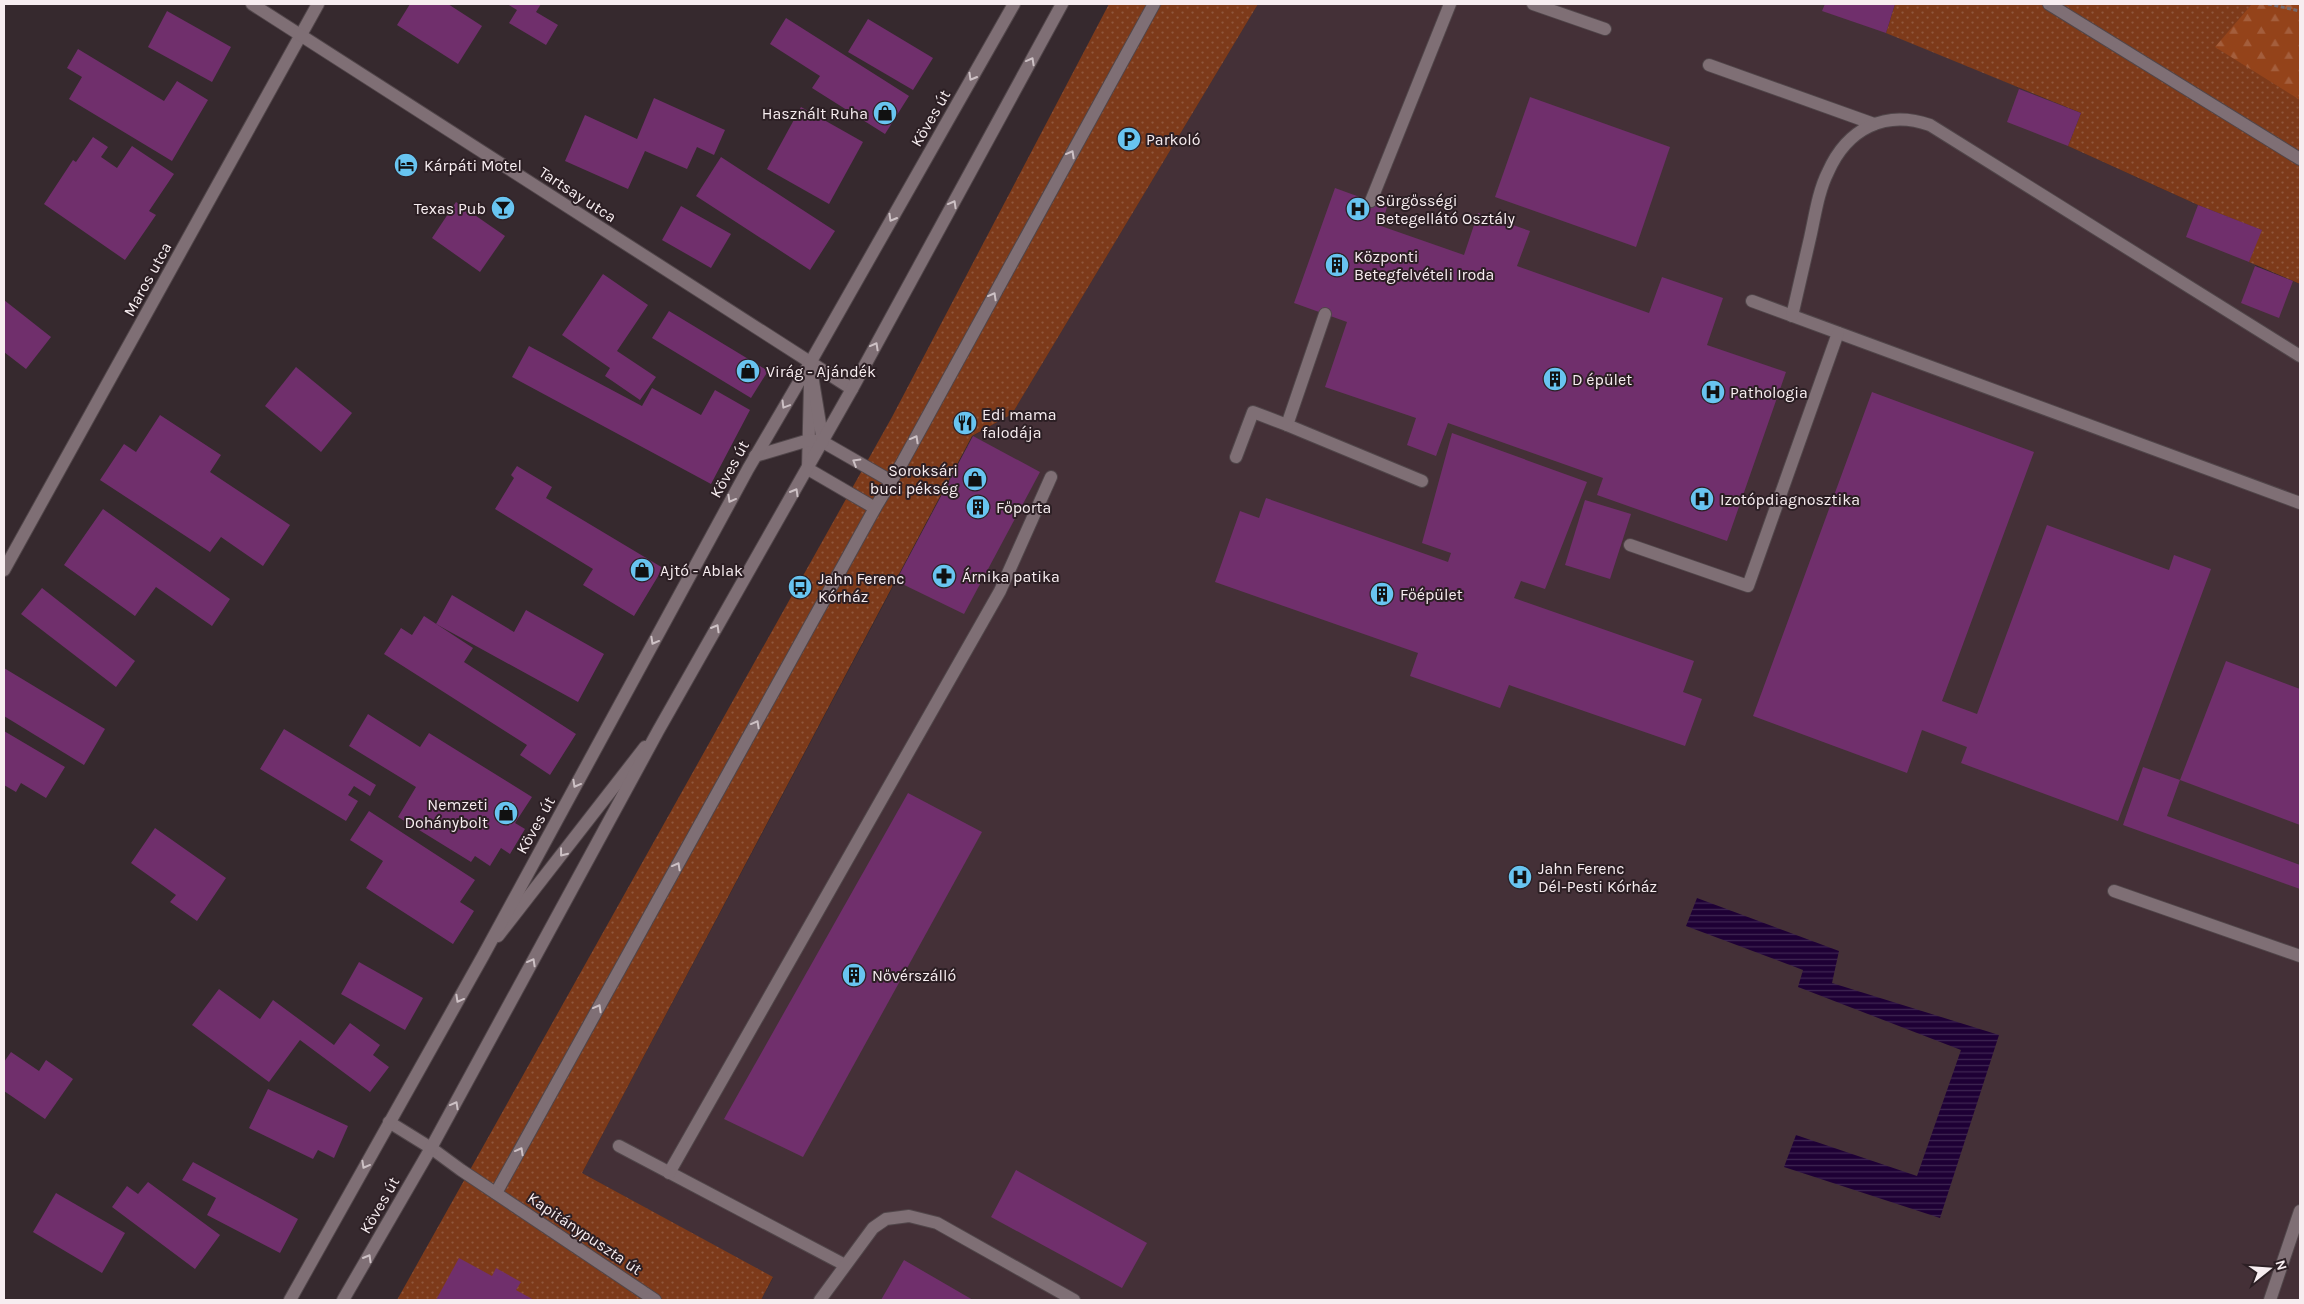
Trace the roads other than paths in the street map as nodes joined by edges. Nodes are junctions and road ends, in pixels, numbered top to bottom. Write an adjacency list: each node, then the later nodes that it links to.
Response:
1 (252, 4): 10 (street, Tartsay utca)
2 (318, 4): 10 (street, Maros utca)
3 (1014, 4): 20 (street, Köves út, one-way to 20)
4 (1062, 4): 21 (street, Köves út, one-way to 4)
5 (1154, 4): 29 (street, one-way to 5)
6 (1450, 4): 14 (street)
7 (1533, 4): 9 (street)
8 (2049, 4): 13 (street)
9 (1605, 29)
10 (301, 35): 20 (street, Tartsay utca); 34 (street, Maros utca)
11 (1709, 65): 12 (street)
12 (1874, 124): 17 (street); 19 (street)
13 (2300, 159)
14 (1371, 201)
15 (1752, 301): 17 (street)
16 (1325, 314): 22 (street)
17 (1792, 316): 18 (street)
18 (1838, 333): 31 (street); 33 (street)
19 (2300, 356)
20 (810, 363): 21 (street, Tartsay utca); 23 (street); 24 (street); 25 (street, Köves út, one-way to 25)
21 (852, 389): 24 (street, Köves út)
22 (1287, 425): 26 (street); 30 (street)
23 (809, 440): 24 (street); 25 (street); 27 (street)
24 (823, 442): 27 (street, Köves út); 29 (street, one-way to 24)
25 (755, 456): 37 (street, Köves út, one-way to 37)
26 (1236, 457)
27 (808, 469): 32 (street); 35 (street, Köves út, one-way to 27)
28 (1051, 478): 42 (street)
29 (891, 481): 32 (street)
30 (1422, 481)
31 (2300, 503)
32 (875, 508): 43 (street, one-way to 32)
33 (1630, 545)
34 (4, 570)
35 (658, 731): 37 (street, Köves út, one-way to 37); 41 (street, Köves út, one-way to 35)
36 (2114, 891): 38 (street)
37 (483, 956): 39 (street, Köves út, one-way to 39)
38 (2300, 956)
39 (389, 1122): 41 (street, Kapitánypuszta út); 47 (street, Köves út, one-way to 47)
40 (619, 1146): 42 (street)
41 (431, 1148): 43 (street, Kapitánypuszta út); 48 (street, Köves út, one-way to 41)
42 (669, 1173): 45 (street)
43 (496, 1193): 49 (street, Kapitánypuszta út)
44 (2300, 1211): 51 (street)
45 (845, 1265): 46 (street); 50 (street)
46 (823, 1299)
47 (290, 1300)
48 (343, 1300)
49 (655, 1300)
50 (1074, 1300)
51 (2270, 1300)

